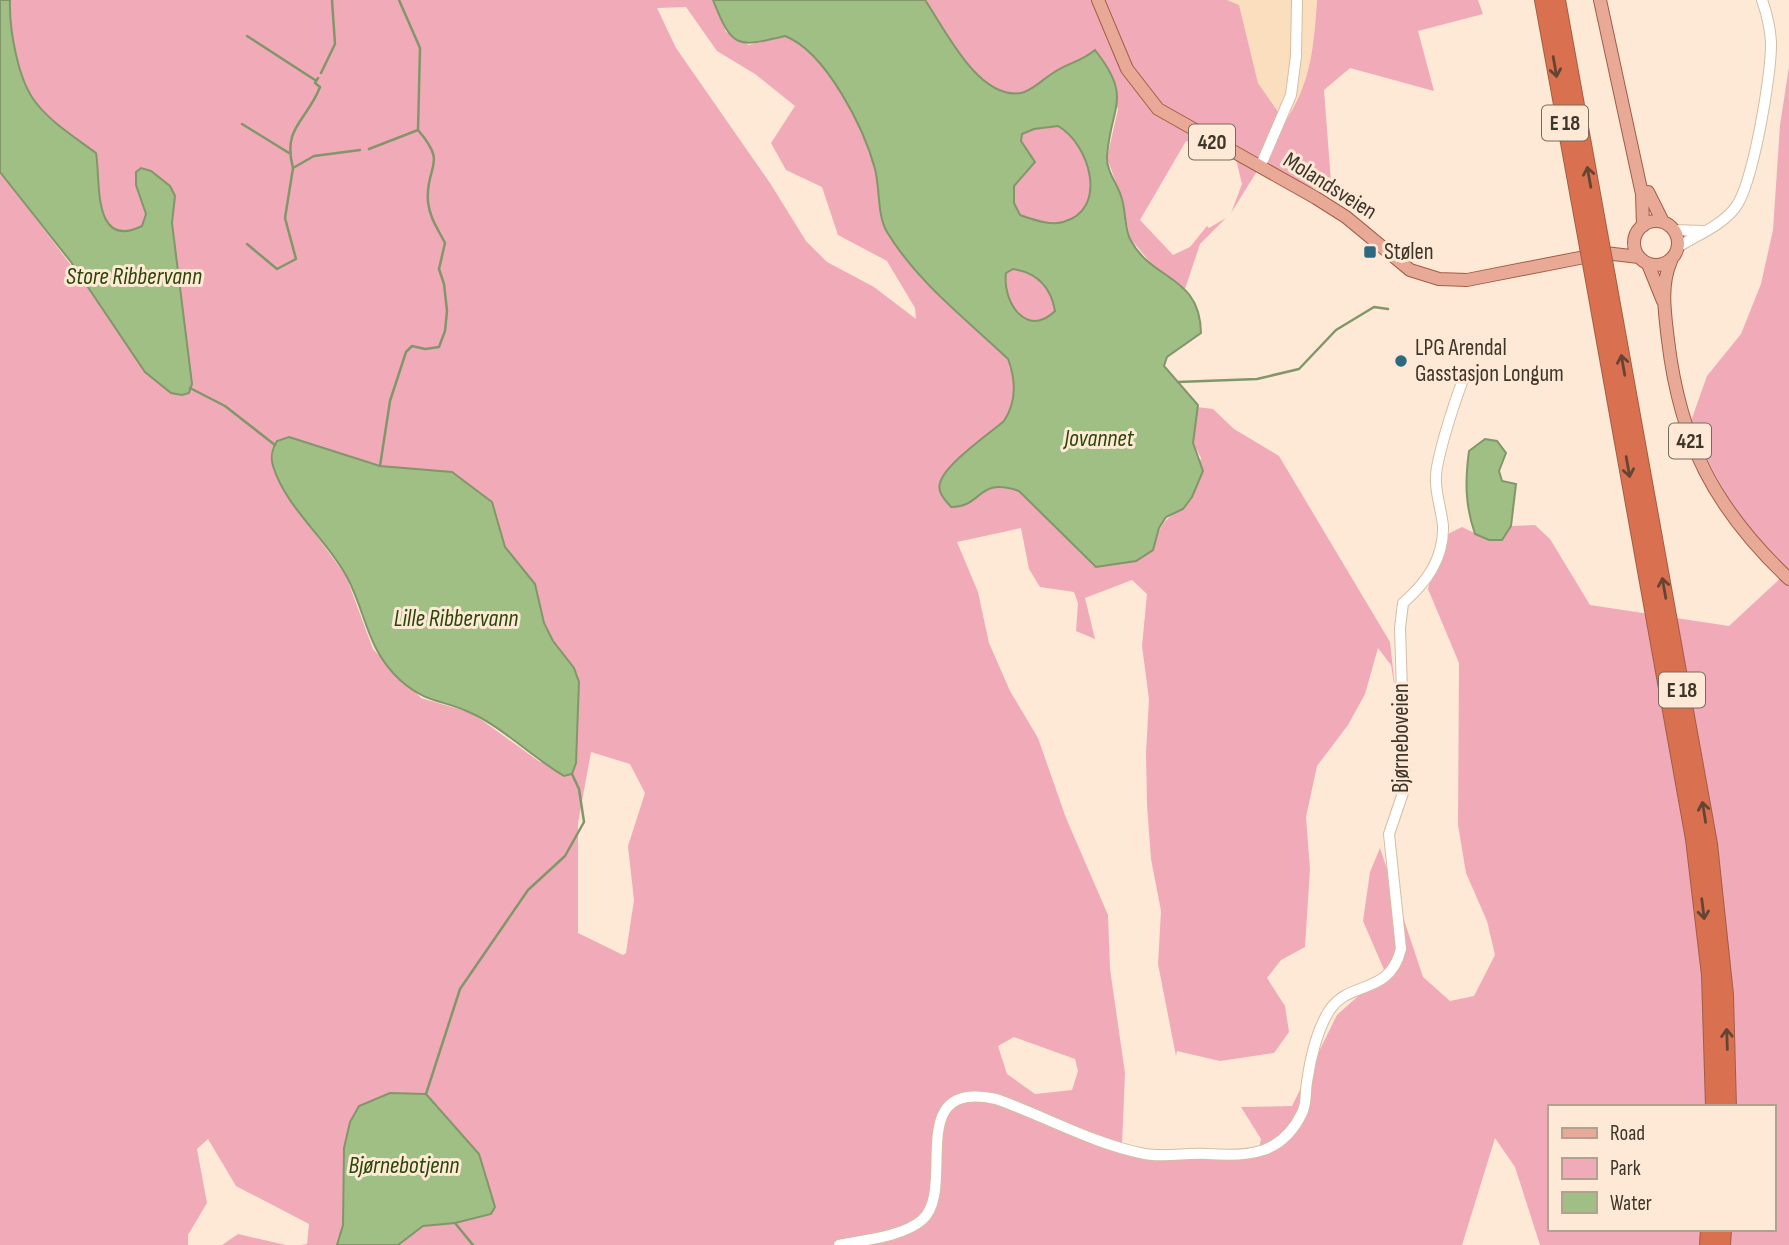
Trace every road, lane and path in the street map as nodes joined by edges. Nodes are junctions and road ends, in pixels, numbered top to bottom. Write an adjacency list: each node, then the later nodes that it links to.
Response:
1 (1098, 0): 8 (main road, Molandsveien / 420)
2 (1297, 0): 8 (street)
3 (1543, 0): 14 (highway, E 18, one-way to 14)
4 (1557, 0): 14 (highway, E 18, one-way to 4)
5 (1601, 0): 9 (main road)
6 (1606, 0): 10 (main road)
7 (1762, 0): 11 (street)
8 (1261, 167): 14 (main road, Molandsveien / 420)
9 (1643, 226): 10 (main road); 12 (main road)
10 (1668, 226): 11 (street); 13 (main road)
11 (1703, 231): 13 (street)
12 (1635, 238): 14 (main road, Molandsveien / 420); 15 (main road, 421)
13 (1678, 247): 16 (main road, 421)
14 (1598, 248): 15 (main road, Molandsveien / 420); 17 (highway, E 18, bridge)
15 (1643, 261): 16 (main road); 18 (main road, 421)
16 (1671, 261): 18 (main road, 421)
17 (1600, 279): 21 (highway, E 18, one-way to 21); 22 (highway, E 18, one-way to 17)
18 (1663, 301): 20 (main road, 421)
19 (1465, 374): 23 (street, Bjørneboveien)
20 (1789, 579)
21 (1714, 1105)
22 (1728, 1105)
23 (839, 1245)

